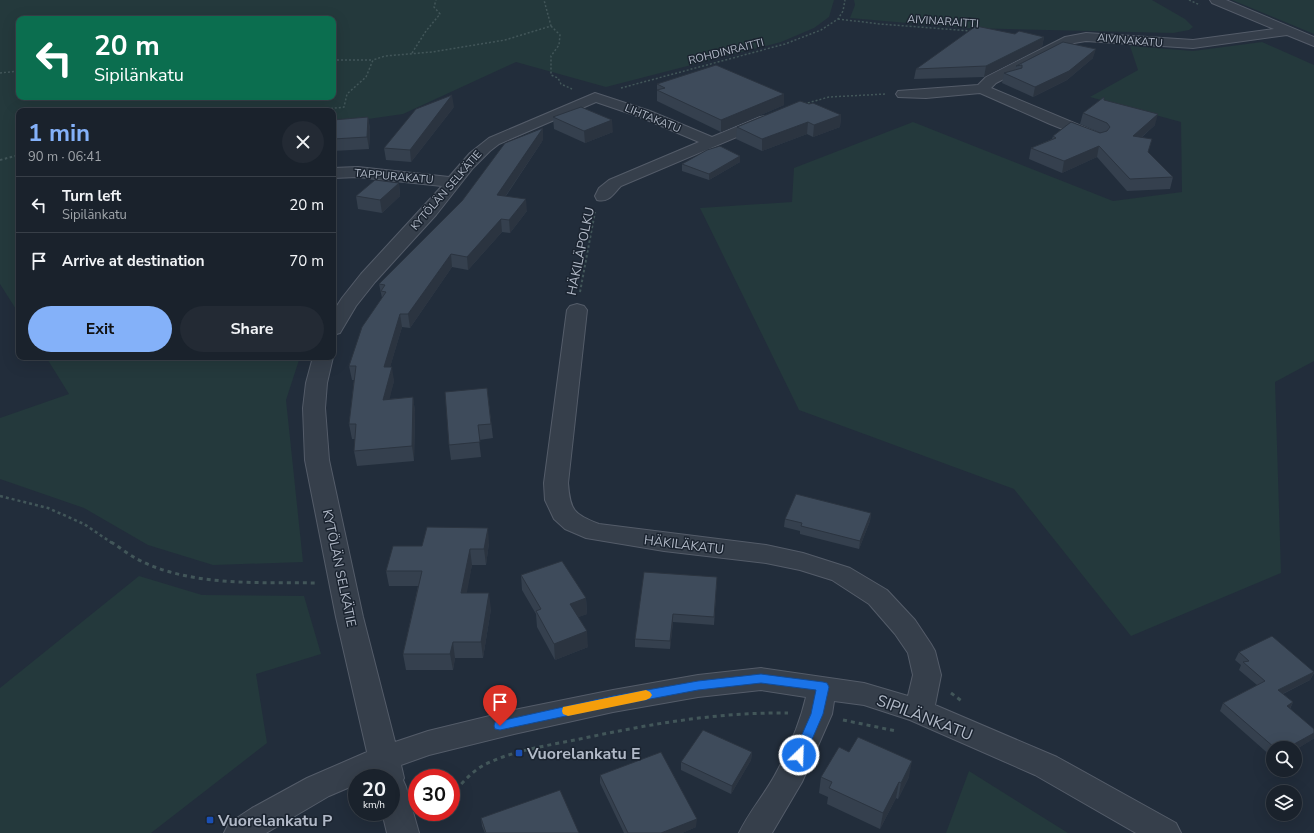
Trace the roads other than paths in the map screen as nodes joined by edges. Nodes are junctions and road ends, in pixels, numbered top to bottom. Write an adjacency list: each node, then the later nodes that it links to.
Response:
1 (1216, 0): 2 (street)
2 (1290, 31): 3 (street); 4 (street, AIVINAKATU)
3 (1314, 42)
4 (982, 89): 5 (street); 8 (street)
5 (903, 94)
6 (595, 97): 9 (street, LIHTAKATU); 11 (street, KYTÖLÄN SELKÄTIE)
7 (796, 107): 9 (street, LIHTAKATU)
8 (1098, 138)
9 (711, 142): 12 (street, LIHTAKATU)
10 (336, 173): 11 (street, TAPPURAKATU)
11 (454, 182): 14 (street, KYTÖLÄN SELKÄTIE)
12 (603, 196)
13 (576, 310): 17 (street, HÄKILÄKATU)
14 (336, 324)
15 (322, 360): 18 (street, KYTÖLÄN SELKÄTIE)
16 (823, 687): 17 (street, SIPILÄNKATU); 18 (street, SIPILÄNKATU); 22 (street)
17 (919, 711): 23 (street, SIPILÄNKATU)
18 (386, 768): 20 (street, SIPILÄNKATU)
19 (400, 821): 21 (street)
20 (240, 833)
21 (403, 833)
22 (755, 833)
23 (1165, 833)

